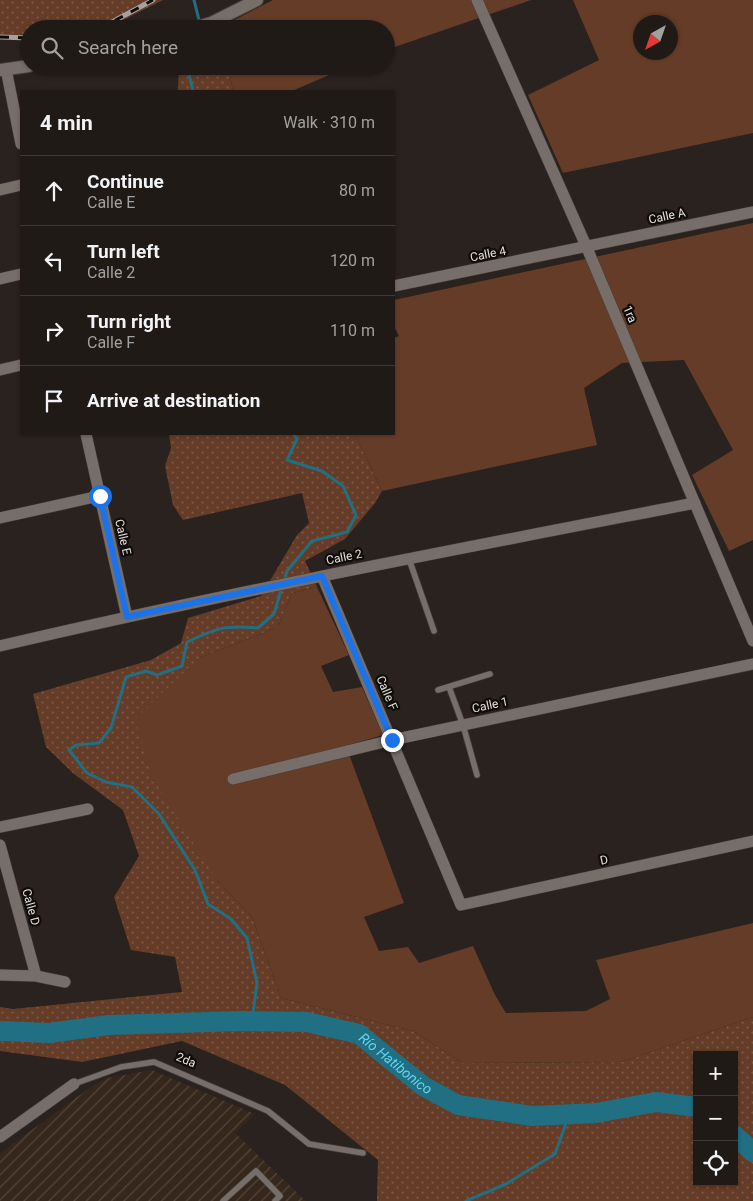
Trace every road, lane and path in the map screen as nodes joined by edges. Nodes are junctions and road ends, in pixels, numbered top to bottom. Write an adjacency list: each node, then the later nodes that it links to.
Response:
1 (257, 0): 3 (street)
2 (477, 0): 10 (street, 1ra)
3 (217, 20)
4 (20, 67): 5 (street)
5 (3, 70): 6 (street)
6 (20, 140)
7 (20, 185): 8 (street)
8 (0, 190)
9 (753, 212): 10 (street, Calle A)
10 (587, 248): 13 (street, Calle 4); 18 (street, 1ra)
11 (20, 274): 12 (street)
12 (0, 279)
13 (395, 286)
14 (20, 365): 15 (street)
15 (0, 370)
16 (86, 435): 17 (street, Calle E)
17 (100, 496): 19 (street); 22 (street, Calle E)
18 (695, 503): 20 (street, Calle 2); 24 (street, 1ra)
19 (0, 518)
20 (409, 559): 21 (street, Calle 2); 23 (lane)
21 (322, 576): 22 (street, Calle 2); 31 (street, Calle F)
22 (127, 617): 25 (street, Calle 2)
23 (434, 631)
24 (753, 641)
25 (0, 646)
26 (753, 664): 30 (street, Calle 1)
27 (490, 674): 28 (lane)
28 (450, 687): 29 (lane); 30 (lane)
29 (438, 690)
30 (463, 725): 31 (street, Calle 1); 32 (lane)
31 (392, 740): 33 (street, Calle 1); 38 (street, Calle F)
32 (477, 775)
33 (233, 779)
34 (88, 808): 35 (street)
35 (0, 827)
36 (753, 842): 38 (street, D)
37 (0, 845): 40 (street, Calle D)
38 (461, 905)
39 (0, 975): 40 (street)
40 (36, 976): 41 (street)
41 (65, 982)
42 (74, 1084): 43 (street, 2da); 44 (lane, 2da)
43 (0, 1137)
44 (363, 1153)
45 (223, 1201): 46 (lane)
46 (275, 1201)

